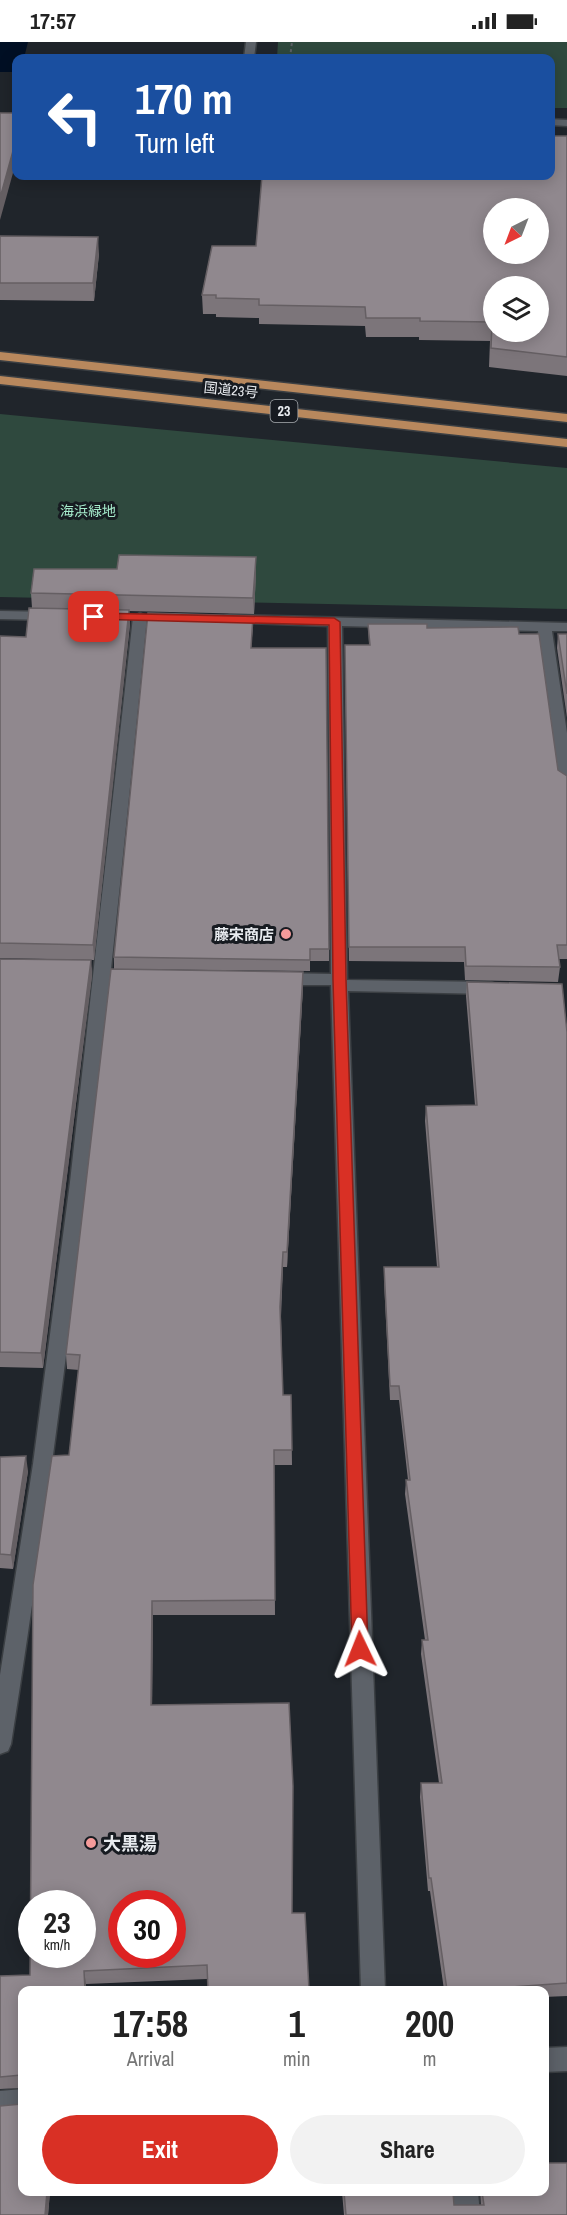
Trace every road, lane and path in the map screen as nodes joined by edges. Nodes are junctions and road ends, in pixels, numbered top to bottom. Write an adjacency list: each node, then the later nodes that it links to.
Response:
1 (0, 356): 3 (highway, 国道23号 / 23)
2 (0, 380): 4 (highway, 国道23号 / 23)
3 (567, 418)
4 (567, 443)
5 (0, 615): 6 (street)
6 (70, 616)
7 (140, 617): 14 (street)
8 (220, 619): 9 (street)
9 (334, 622): 10 (street); 16 (street)
10 (544, 626): 11 (street); 12 (street)
11 (567, 627)
12 (567, 784)
13 (81, 968): 14 (street)
14 (108, 973): 18 (street)
15 (257, 979): 16 (street)
16 (339, 983): 17 (street); 19 (street)
17 (507, 988)
18 (0, 1744)
19 (373, 1986)
20 (567, 2059): 21 (street)
21 (549, 2060)
22 (18, 2102): 23 (street)
23 (0, 2104)
24 (465, 2196): 25 (street)
25 (467, 2215)

